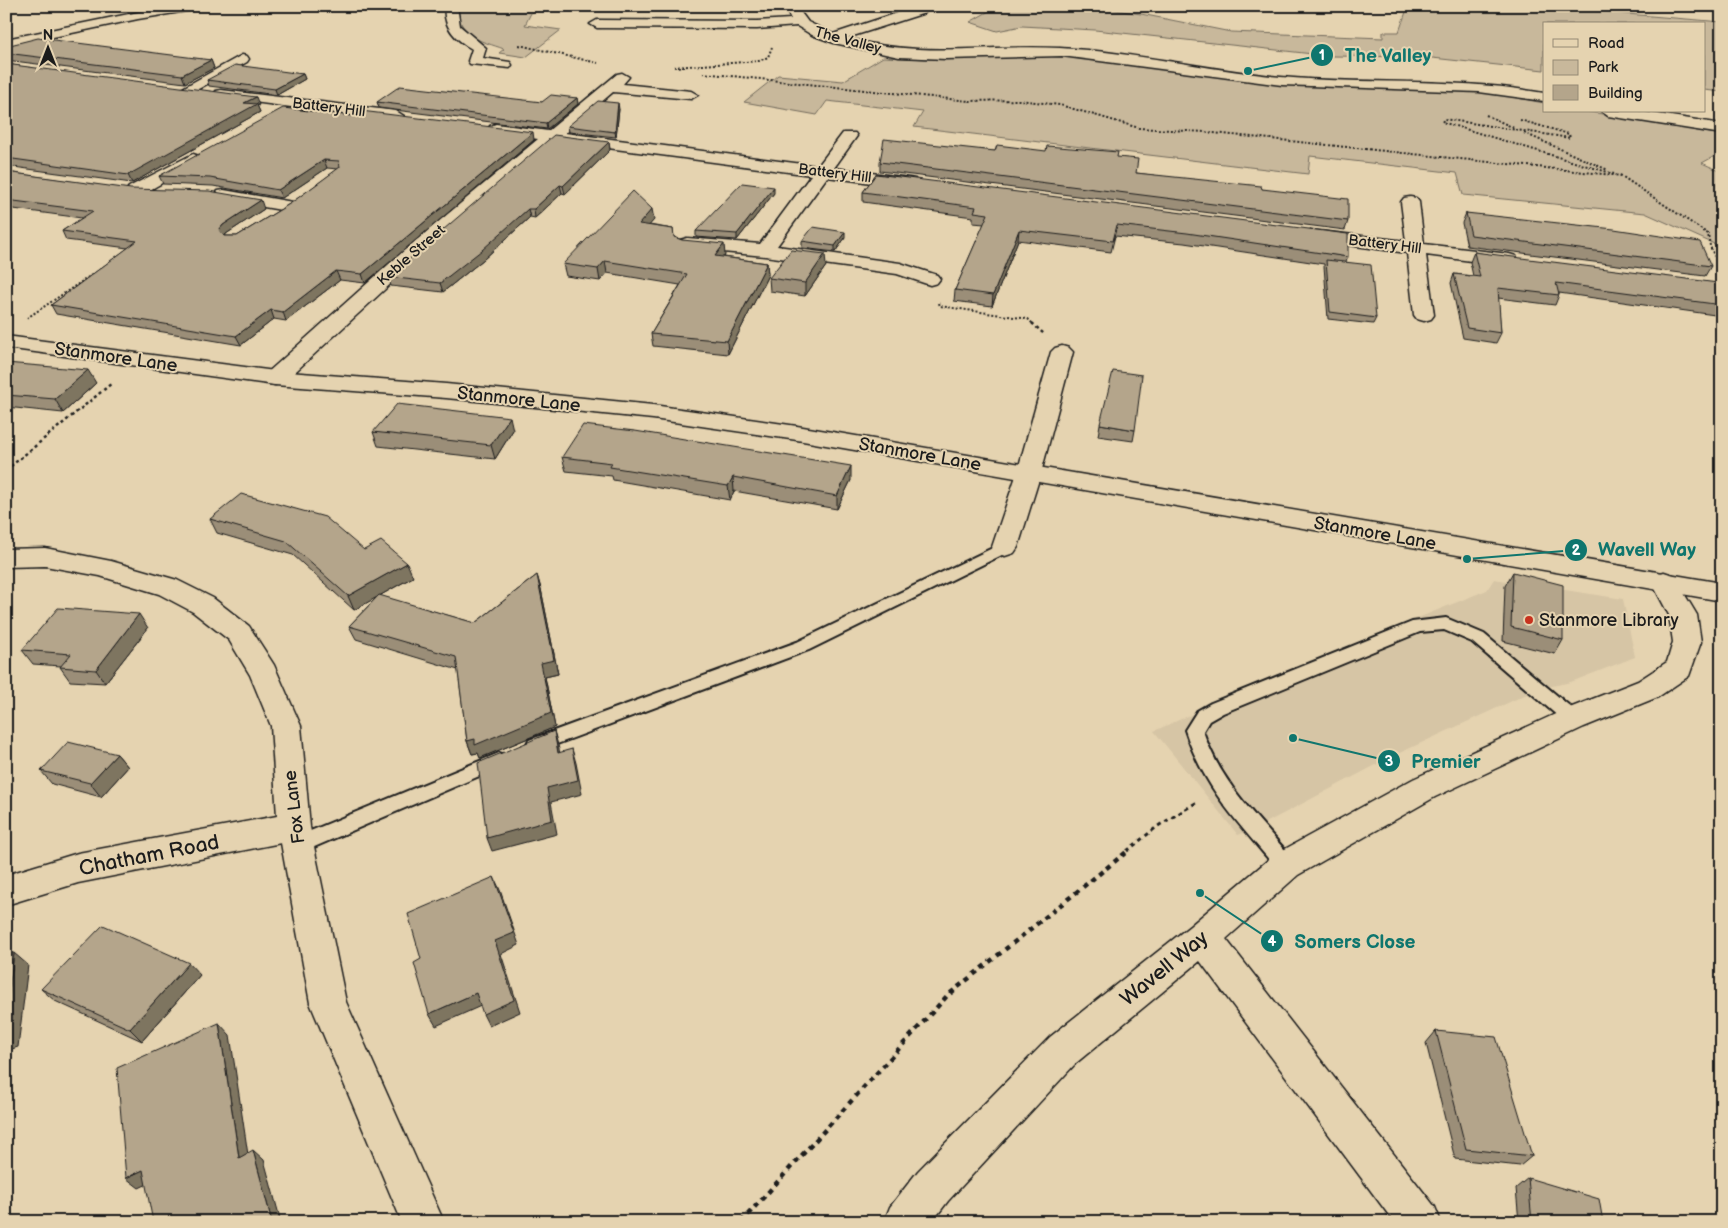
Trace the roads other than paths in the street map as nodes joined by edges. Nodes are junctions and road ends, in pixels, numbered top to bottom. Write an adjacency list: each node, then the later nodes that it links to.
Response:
1 (193, 6): 8 (street)
2 (451, 6): 10 (street)
3 (790, 6): 6 (street, The Valley)
4 (920, 10): 7 (street)
5 (597, 24): 6 (street)
6 (804, 25): 7 (street, The Valley)
7 (833, 38): 14 (street, The Valley)
8 (6, 43)
9 (242, 59): 12 (street)
10 (505, 65)
11 (168, 87): 12 (street, Battery Hill)
12 (186, 90): 15 (street, Battery Hill)
13 (691, 96): 21 (street, Keble Street)
14 (1543, 97)
15 (292, 102): 17 (street); 18 (street, Battery Hill)
16 (1614, 112): 20 (street)
17 (267, 116)
18 (408, 118)
19 (475, 126): 21 (street, Battery Hill)
20 (1722, 129)
21 (552, 136): 24 (street, Battery Hill); 41 (street, Keble Street)
22 (849, 136): 24 (street)
23 (210, 149): 26 (street)
24 (821, 172): 25 (street, Battery Hill); 35 (street)
25 (929, 186)
26 (170, 192)
27 (209, 193): 30 (street)
28 (302, 195): 30 (street)
29 (1410, 202): 34 (street)
30 (287, 206): 31 (street)
31 (264, 220)
32 (1299, 233): 34 (street, Battery Hill)
33 (684, 244): 35 (street)
34 (1416, 248): 36 (street, Battery Hill); 38 (street)
35 (765, 250): 37 (street)
36 (1525, 262)
37 (930, 279)
38 (1424, 315)
39 (6, 342): 41 (street, Stanmore Lane)
40 (1062, 352): 42 (street)
41 (275, 378): 42 (street, Stanmore Lane)
42 (1029, 473): 43 (street); 45 (street, Stanmore Lane)
43 (1005, 547): 48 (lane)
44 (6, 558): 48 (street, Fox Lane)
45 (1664, 581): 46 (street, Stanmore Lane); 47 (street, Wavell Way)
46 (1722, 592)
47 (1573, 719): 49 (street, Wavell Way); 49 (lane)
48 (296, 836): 50 (street, Chatham Road); 52 (street, Fox Lane)
49 (1286, 866): 51 (street, Wavell Way)
50 (6, 890)
51 (1203, 937): 53 (street, Wavell Way); 54 (street)
52 (424, 1222)
53 (905, 1222)
54 (1420, 1222)

